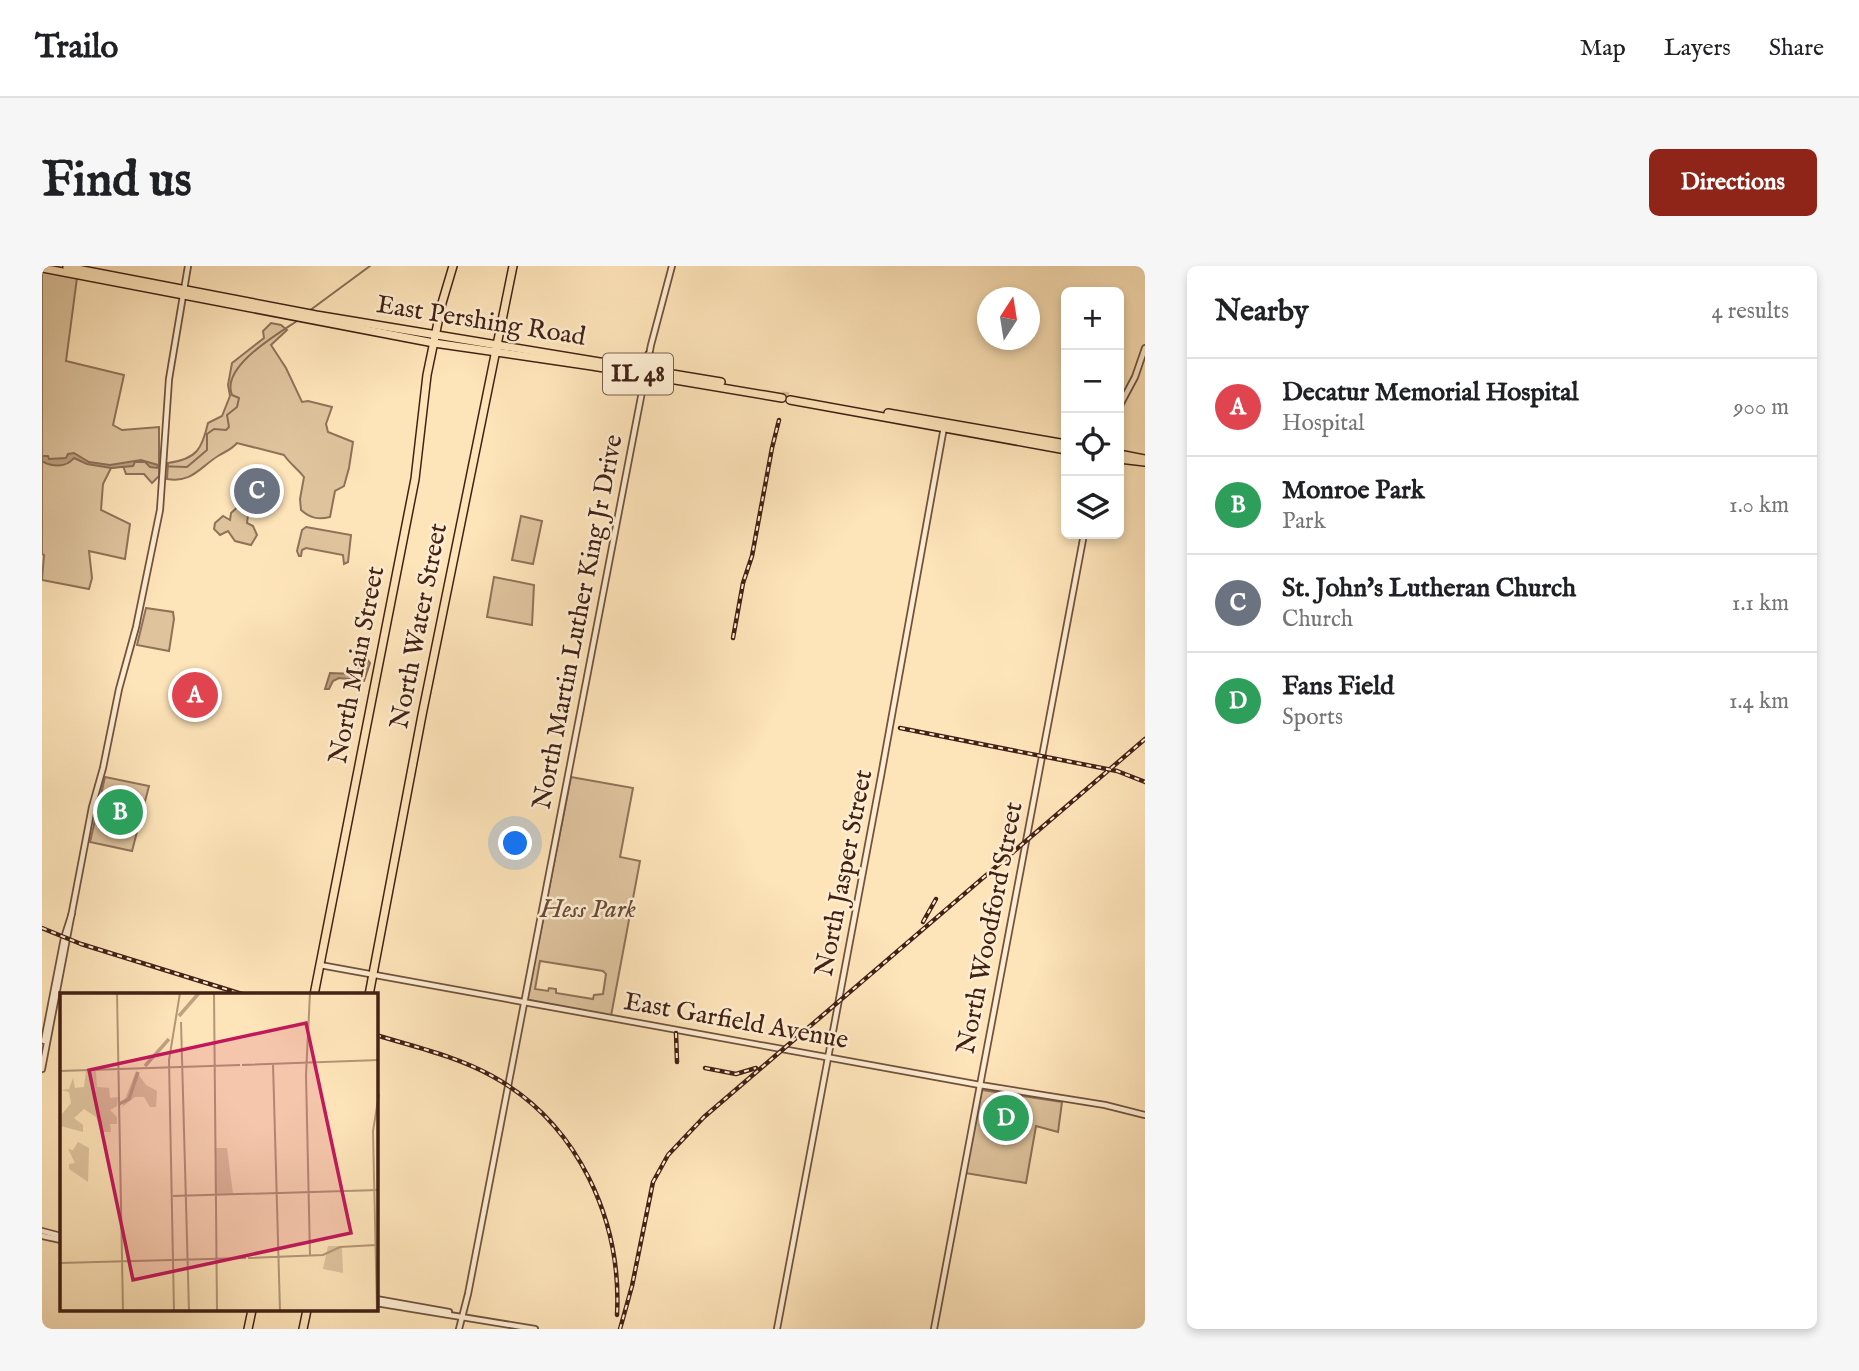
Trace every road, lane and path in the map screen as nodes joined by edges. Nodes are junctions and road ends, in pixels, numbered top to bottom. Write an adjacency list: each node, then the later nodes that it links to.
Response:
1 (60, 266): 8 (main road, IL 48)
2 (188, 266): 9 (street)
3 (453, 266): 10 (main road, North Main Street)
4 (672, 266): 17 (street, North Martin Luther King Jr Drive)
5 (42, 268): 7 (main road, IL 48)
6 (512, 268): 11 (main road, North Water Street)
7 (80, 275): 8 (main road); 9 (main road, IL 48)
8 (109, 276): 9 (main road, IL 48)
9 (183, 292): 12 (main road, East Pershing Road / IL 48); 31 (street)
10 (438, 323): 12 (main road); 13 (main road, North Main Street)
11 (498, 332): 15 (main road, North Water Street); 16 (main road)
12 (422, 337): 13 (main road, IL 48); 18 (main road)
13 (435, 339): 15 (main road, IL 48); 15 (main road, East Pershing Road / IL 48); 18 (main road, North Main Street)
14 (1145, 348): 23 (street)
15 (495, 349): 16 (main road, IL 48); 24 (main road, North Water Street)
16 (509, 351): 19 (main road, East Pershing Road / IL 48); 20 (main road, IL 48); 24 (main road)
17 (649, 355): 19 (street, North Martin Luther King Jr Drive); 21 (main road)
18 (431, 358): 32 (main road, North Main Street)
19 (646, 372): 20 (main road, IL 48); 21 (main road, IL 48); 22 (street, North Martin Luther King Jr Drive)
20 (631, 373): 22 (main road)
21 (660, 375): 22 (main road); 25 (main road, IL 48)
22 (642, 390): 36 (street, North Martin Luther King Jr Drive)
23 (1124, 398)
24 (482, 421): 33 (main road, North Water Street)
25 (944, 425): 26 (main road, IL 48); 27 (main road, IL 48); 38 (street, North Jasper Street)
26 (1061, 443)
27 (1061, 449)
28 (1124, 457): 29 (main road)
29 (1145, 460)
30 (1083, 539): 40 (street, North Woodford Street)
31 (72, 913): 37 (street); 39 (street)
32 (320, 964): 33 (street, East Garfield Avenue); 34 (main road, North Main Street)
33 (373, 976): 35 (main road, North Water Street); 36 (street, East Garfield Avenue)
34 (314, 993)
35 (369, 993)
36 (524, 1002): 38 (street, East Garfield Avenue); 45 (street, North Martin Luther King Jr Drive)
37 (42, 1054)
38 (828, 1058): 40 (street, East Garfield Avenue); 48 (street, North Jasper Street)
39 (42, 1069)
40 (980, 1085): 41 (street, East Garfield Avenue); 49 (street, North Woodford Street)
41 (1145, 1115)
42 (42, 1234): 43 (street)
43 (60, 1238)
44 (378, 1301): 45 (street)
45 (463, 1316): 46 (street, North Martin Luther King Jr Drive); 47 (street)
46 (461, 1329)
47 (535, 1329)
48 (776, 1329)
49 (934, 1329)

